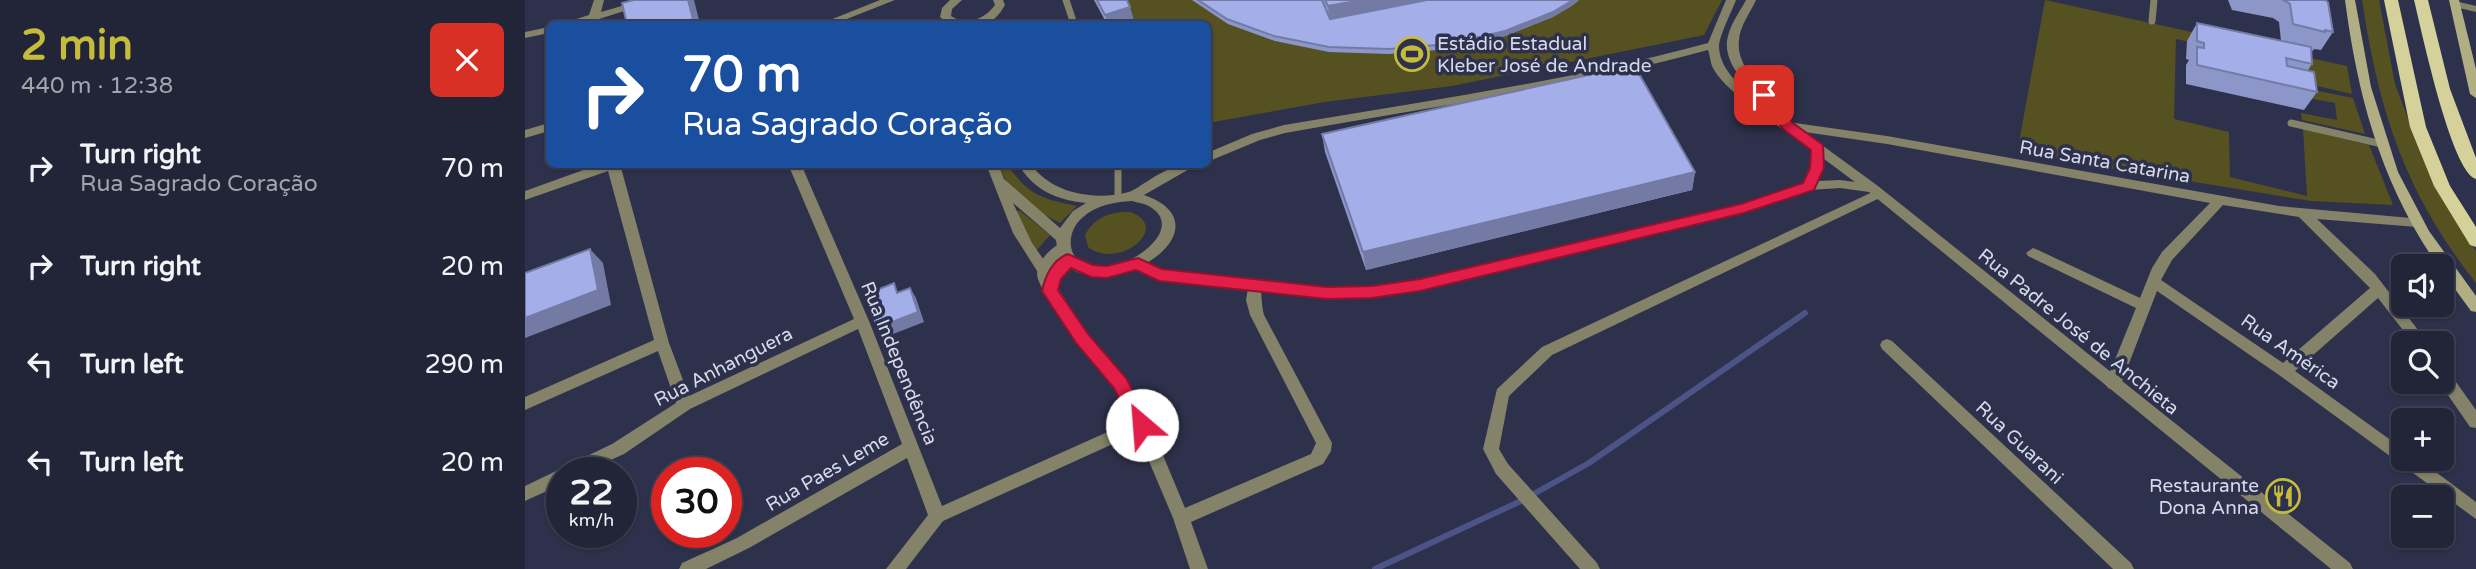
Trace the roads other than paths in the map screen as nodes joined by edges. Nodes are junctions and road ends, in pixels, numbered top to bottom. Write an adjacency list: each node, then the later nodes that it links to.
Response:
1 (599, 0): 16 (street)
2 (654, 0): 17 (street)
3 (890, 0): 18 (street)
4 (957, 0): 14 (street)
5 (1066, 0): 22 (lane)
6 (1731, 0): 26 (street)
7 (1751, 0): 29 (street)
8 (2154, 0): 23 (lane)
9 (2391, 0): 51 (main road)
10 (2421, 0): 42 (main road)
11 (2347, 1): 32 (main road)
12 (2455, 2): 15 (street); 27 (main road)
13 (999, 3): 20 (street); 21 (street)
14 (947, 4): 19 (street)
15 (2476, 9)
16 (593, 21)
17 (596, 21)
18 (833, 21)
19 (951, 21)
20 (981, 21)
21 (997, 21)
22 (1073, 21)
23 (2153, 21)
24 (546, 31): 25 (street)
25 (525, 35)
26 (1713, 45): 29 (street); 34 (street)
27 (2476, 94)
28 (2291, 123): 32 (lane)
29 (1788, 126): 33 (street, Rua Padre José de Anchieta); 48 (street, Rua Santa Catarina)
30 (546, 128): 31 (street)
31 (525, 134)
32 (2382, 144): 50 (main road)
33 (1818, 149): 43 (street); 44 (street, Rua Padre José de Anchieta)
34 (1211, 156)
35 (604, 168): 45 (street)
36 (614, 168): 64 (street)
37 (796, 168): 62 (street, Rua Independência)
38 (1027, 168): 47 (street)
39 (1117, 168): 47 (lane)
40 (1183, 168): 46 (street)
41 (994, 171): 52 (street); 55 (street)
42 (2476, 174)
43 (1809, 186): 44 (street); 57 (street)
44 (1876, 191): 67 (street, Rua Padre José de Anchieta); 85 (street)
45 (525, 196)
46 (1133, 196): 47 (street); 54 (street)
47 (1113, 198): 52 (street)
48 (2219, 201): 49 (street, Rua Santa Catarina); 56 (street)
49 (2304, 214): 50 (street, Rua Santa Catarina); 58 (street)
50 (2417, 222): 61 (main road)
51 (2476, 241)
52 (1064, 248): 54 (street); 55 (street); 59 (street)
53 (2033, 253): 60 (street)
54 (1138, 264): 57 (street)
55 (1044, 270): 59 (street)
56 (2153, 281): 60 (street); 66 (street, Rua América)
57 (1254, 286): 81 (street)
58 (2379, 289): 63 (street); 66 (street)
59 (1050, 291): 72 (street)
60 (2144, 306): 67 (street)
61 (2476, 307)
62 (862, 321): 70 (street, Rua Anhanguera); 73 (street, Rua Independência)
63 (2412, 331)
64 (663, 343): 69 (street); 70 (street)
65 (1887, 345): 86 (street, Rua Guarani)
66 (2284, 371): 74 (street, Rua América)
67 (2113, 384): 87 (street, Rua Padre José de Anchieta)
68 (2454, 391): 71 (street)
69 (525, 404)
70 (685, 405): 75 (street, Rua Anhanguera)
71 (2476, 422)
72 (1142, 425): 80 (street); 81 (street)
73 (911, 447): 80 (street, Rua Independência); 82 (street, Rua Paes Leme)
74 (2391, 449)
75 (601, 457)
76 (2421, 471): 79 (street, Rua América)
77 (546, 484): 78 (street)
78 (525, 494)
79 (2476, 512)
80 (937, 516): 83 (street)
81 (1181, 518): 84 (street)
82 (688, 569)
83 (895, 569)
84 (1199, 569)
85 (1591, 569)
86 (2126, 569)
87 (2344, 569)

